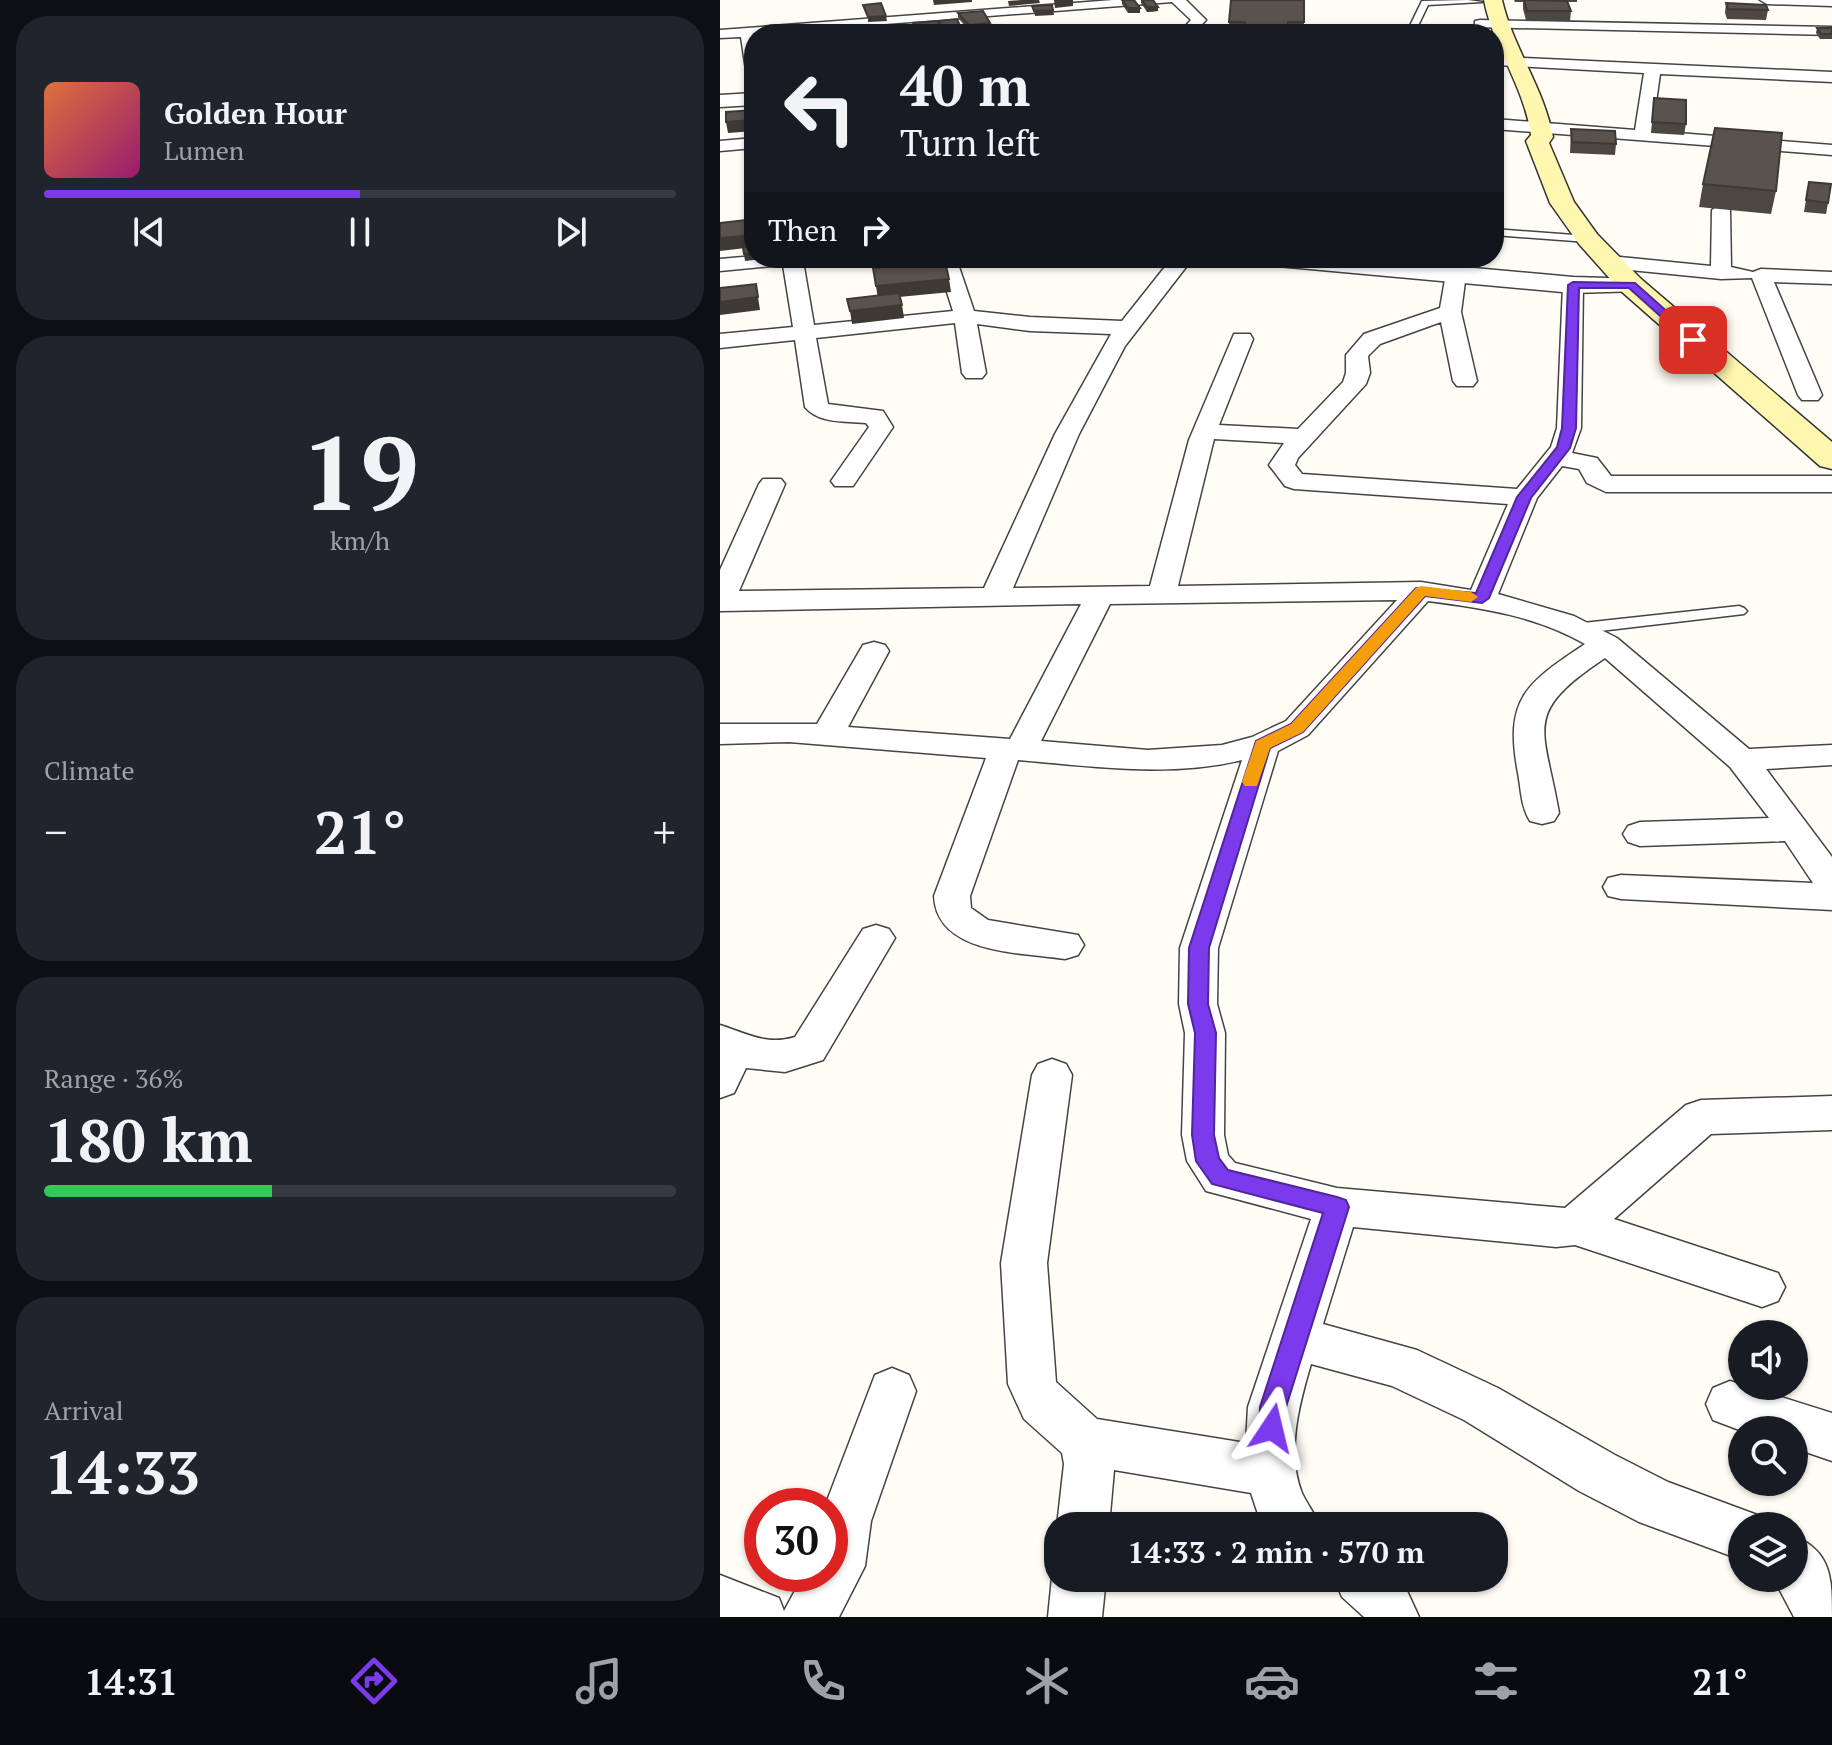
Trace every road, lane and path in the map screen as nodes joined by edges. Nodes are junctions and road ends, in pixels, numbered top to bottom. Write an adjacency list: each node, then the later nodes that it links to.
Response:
1 (926, 0): 11 (street)
2 (1002, 0): 10 (street)
3 (1167, 0): 10 (street)
4 (1178, 0): 14 (street)
5 (1767, 0): 8 (street)
6 (1428, 1): 7 (lane); 15 (lane)
7 (1483, 1): 16 (main road)
8 (1808, 1): 9 (street); 21 (street)
9 (1832, 2)
10 (987, 5): 11 (street); 13 (street)
11 (937, 19): 12 (street)
12 (818, 24)
13 (996, 24)
14 (1193, 24)
15 (1415, 24)
16 (1487, 24)
17 (1504, 28): 21 (street)
18 (1832, 31): 21 (street)
19 (744, 32): 20 (street)
20 (720, 34)
21 (1806, 53): 23 (street); 24 (street)
22 (1504, 58): 23 (street); 28 (main road)
23 (1653, 67): 29 (street)
24 (1832, 77)
25 (744, 100): 26 (street)
26 (720, 101)
27 (1504, 126): 28 (street)
28 (1533, 131): 29 (street); 35 (main road)
29 (1643, 135): 32 (street)
30 (744, 144): 31 (street)
31 (720, 146)
32 (1832, 150)
33 (1721, 210): 43 (street)
34 (1504, 233): 35 (lane)
35 (1588, 239): 36 (main road)
36 (1610, 262): 43 (street); 48 (main road)
37 (744, 263): 38 (street)
38 (720, 265)
39 (794, 268): 52 (street)
40 (949, 268): 50 (street)
41 (1175, 268): 51 (street)
42 (1389, 268): 44 (street)
43 (1721, 273): 45 (street)
44 (1456, 274): 47 (street); 49 (street)
45 (1761, 275): 46 (street); 58 (street)
46 (1832, 278)
47 (1573, 285): 48 (street); 61 (street)
48 (1631, 285): 57 (main road)
49 (1450, 312): 56 (street); 60 (street)
50 (965, 316): 51 (street); 52 (street); 55 (street)
51 (1128, 328): 70 (street)
52 (803, 333): 54 (street); 63 (street)
53 (1242, 339): 59 (street)
54 (720, 341)
55 (974, 373)
56 (1465, 381)
57 (1755, 394): 58 (street); 62 (main road)
58 (1821, 395)
59 (1205, 431): 60 (street); 68 (street)
60 (1303, 437): 66 (street)
61 (1556, 458): 65 (street); 66 (street)
62 (1832, 459)
63 (844, 481)
64 (772, 484): 72 (street)
65 (1832, 484)
66 (1524, 497): 71 (street)
67 (1421, 591): 68 (street); 71 (street); 78 (street)
68 (1162, 594): 69 (street)
69 (1100, 595): 70 (street); 79 (street)
70 (995, 596): 72 (street)
71 (1482, 598): 74 (street)
72 (720, 600)
73 (1739, 611): 74 (lane)
74 (1595, 636): 81 (street); 82 (street)
75 (874, 651): 77 (street)
76 (720, 734): 77 (street)
77 (827, 735): 79 (street)
78 (1263, 745): 79 (street); 93 (street)
79 (1013, 749): 89 (street)
80 (1832, 755): 81 (street)
81 (1742, 760): 83 (street)
82 (1542, 813)
83 (1795, 829): 84 (street); 85 (street)
84 (1640, 834)
85 (1832, 885)
86 (1621, 887): 87 (street)
87 (1832, 897)
88 (876, 938): 90 (street)
89 (1065, 945)
90 (725, 1058)
91 (1052, 1075): 100 (street)
92 (1832, 1113): 94 (street)
93 (1337, 1207): 94 (street); 96 (street)
94 (1575, 1226): 95 (street)
95 (1762, 1287)
96 (1295, 1338): 101 (street); 104 (street)
97 (892, 1391): 110 (street)
98 (1730, 1404): 99 (street)
99 (1832, 1437)
100 (1085, 1441): 101 (street); 102 (street)
101 (1270, 1471): 103 (street)
102 (1084, 1512)
103 (1283, 1512)
104 (1728, 1529)
105 (1808, 1585): 113 (street)
106 (1078, 1592): 111 (street)
107 (1376, 1592): 112 (street)
108 (720, 1602): 109 (street)
109 (760, 1617)
110 (809, 1617)
111 (1075, 1617)
112 (1392, 1617)
113 (1821, 1617)

